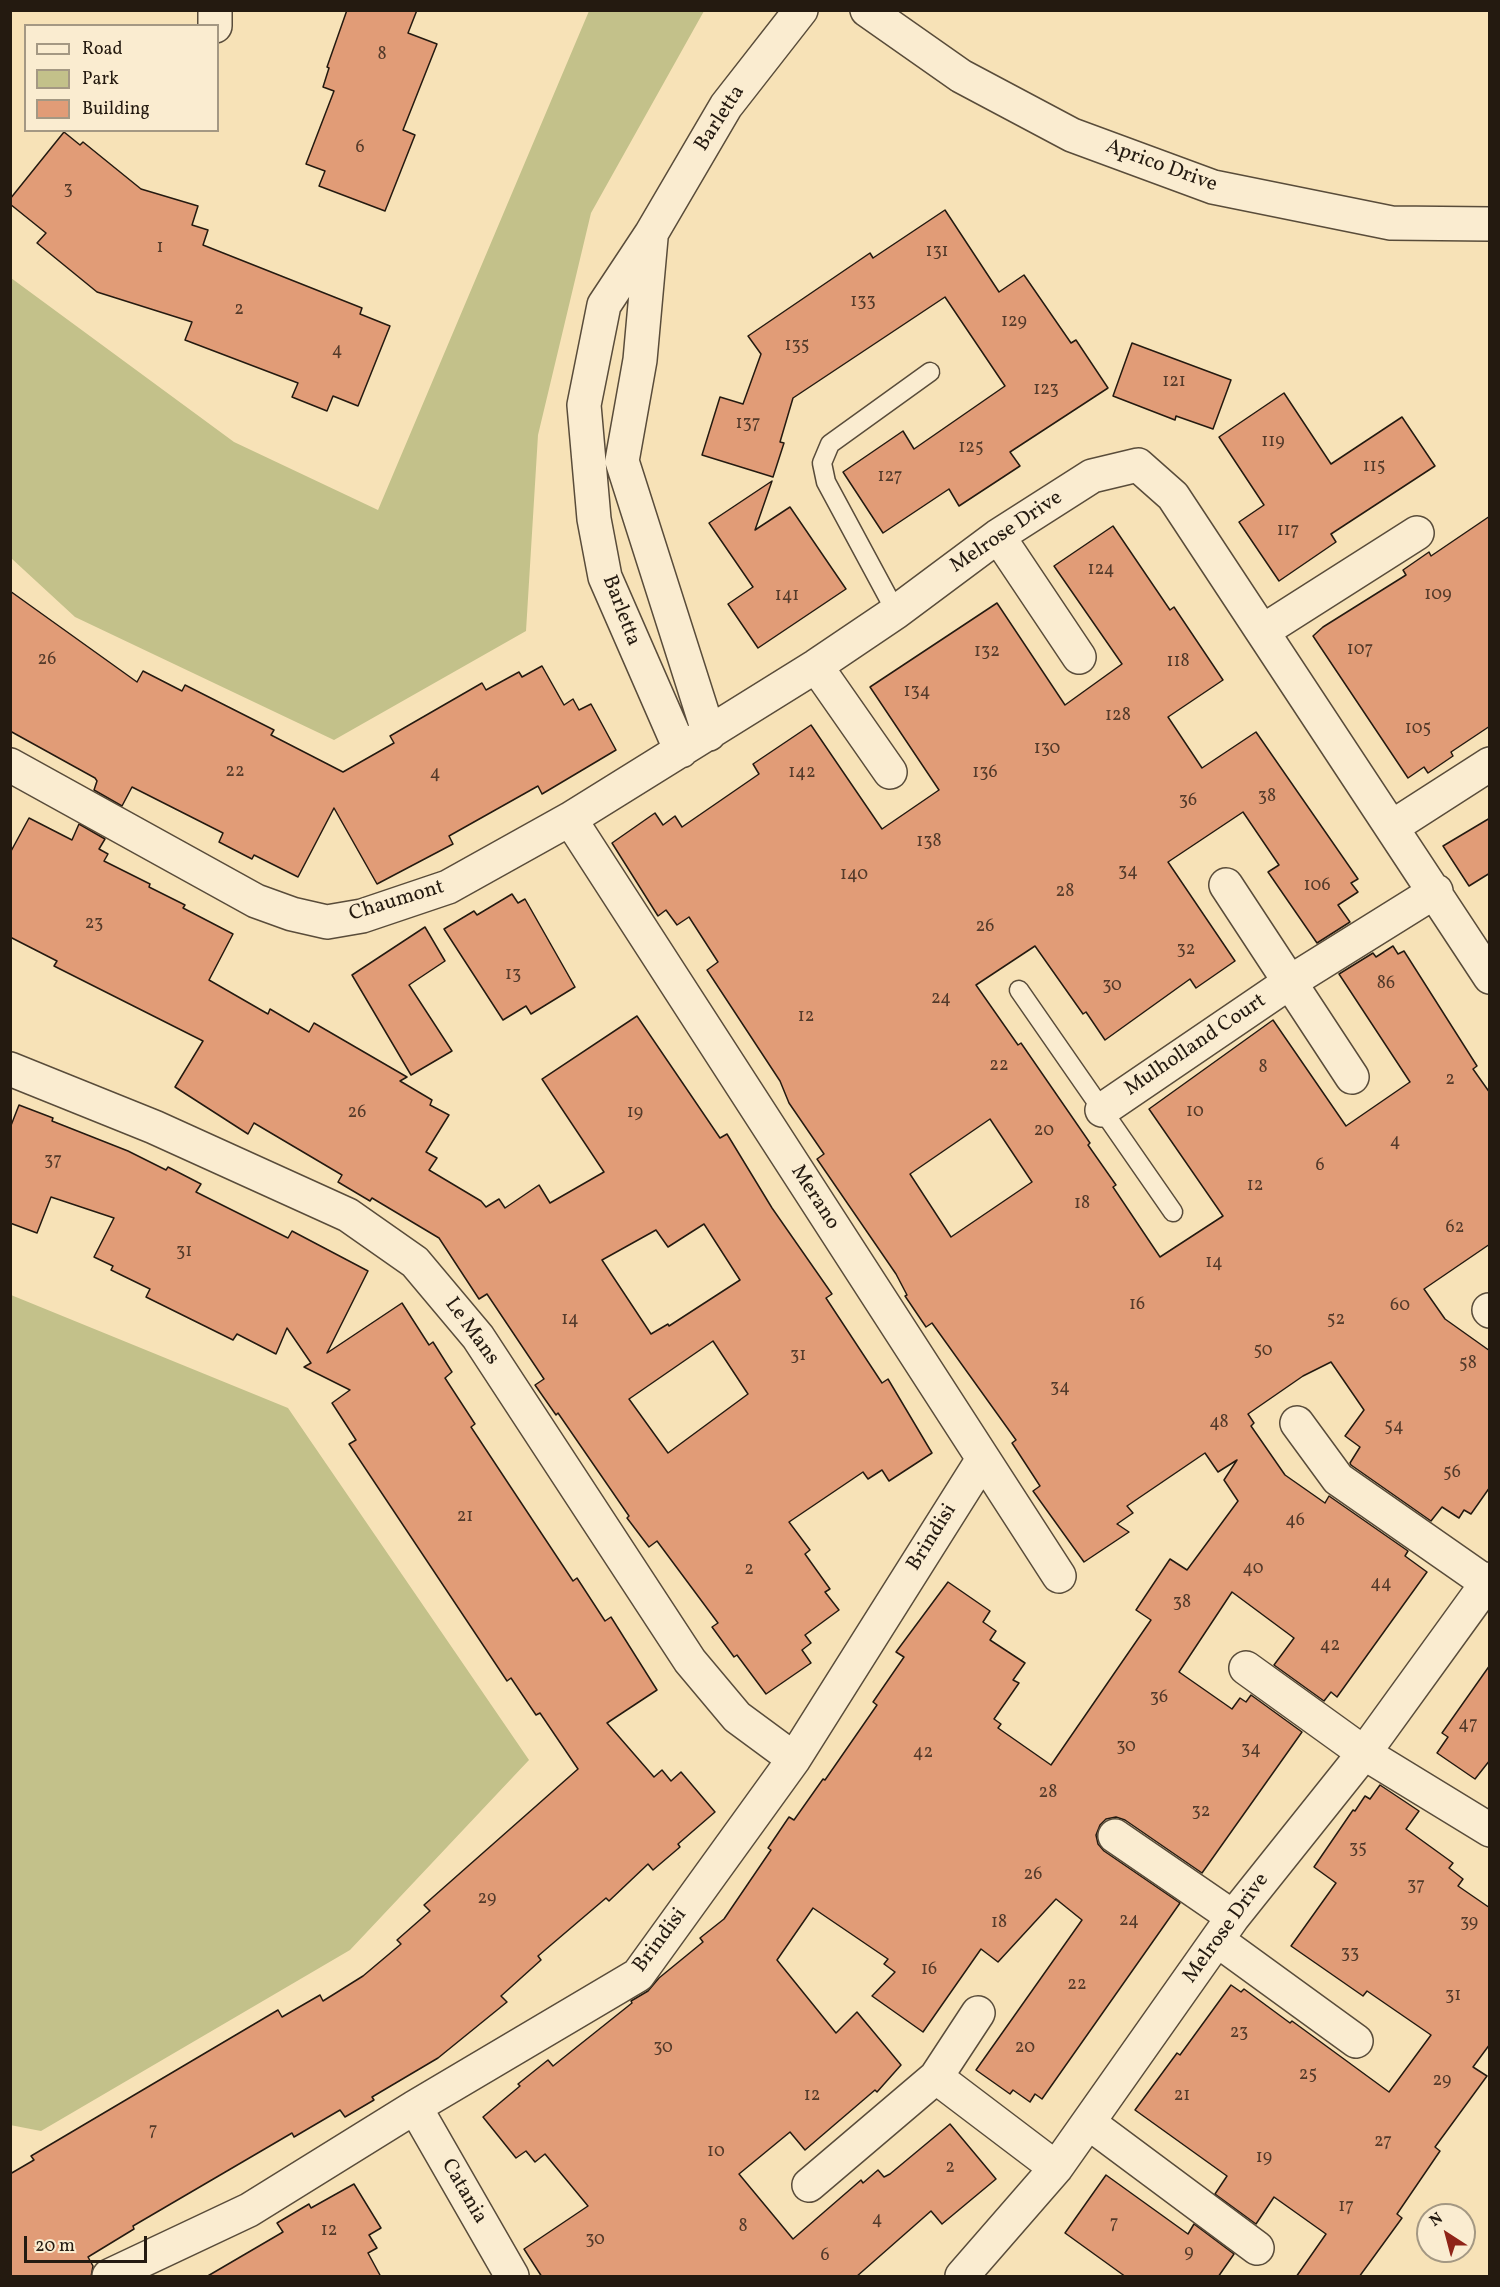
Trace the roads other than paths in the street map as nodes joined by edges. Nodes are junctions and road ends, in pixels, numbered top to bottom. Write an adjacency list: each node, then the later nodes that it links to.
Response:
1 (801, 10): 4 (street, Barletta)
2 (867, 10): 3 (street, Aprico Drive)
3 (1490, 224)
4 (651, 234): 6 (street, Barletta); 7 (street, Barletta)
5 (930, 372): 10 (lane)
6 (621, 461): 7 (street); 14 (street, Barletta)
7 (589, 463): 15 (street, Barletta)
8 (1417, 533): 11 (street)
9 (998, 536): 10 (street, Melrose Drive); 11 (street, Melrose Drive); 12 (street)
10 (896, 612): 13 (street, Melrose Drive)
11 (1263, 631): 20 (street, Melrose Drive)
12 (1079, 657)
13 (816, 666): 14 (street, Melrose Drive); 18 (street)
14 (709, 734): 15 (street, Chaumont)
15 (681, 751): 19 (street, Chaumont)
16 (1490, 764): 20 (street)
17 (10, 765): 19 (street, Chaumont)
18 (890, 772)
19 (570, 819): 31 (street, Merano)
20 (1392, 827): 22 (street, Melrose Drive)
21 (1226, 885): 24 (street, Mulholland Court)
22 (1436, 891): 23 (street, Melrose Drive); 24 (street, Mulholland Court)
23 (1490, 977)
24 (1290, 982): 27 (street, Mulholland Court); 28 (street, Mulholland Court)
25 (1019, 990): 28 (lane)
26 (10, 1069): 36 (street, Le Mans)
27 (1352, 1077)
28 (1102, 1110): 29 (lane)
29 (1173, 1212)
30 (1297, 1423): 33 (street)
31 (983, 1459): 32 (street, Merano); 36 (street, Brindisi)
32 (1059, 1576)
33 (1488, 1581): 35 (street, Melrose Drive)
34 (1246, 1668): 35 (street)
35 (1364, 1753): 37 (street); 39 (street, Melrose Drive)
36 (794, 1759): 43 (street, Brindisi)
37 (1490, 1830)
38 (1115, 1836): 39 (street)
39 (1225, 1928): 41 (street); 44 (street, Melrose Drive)
40 (978, 2013): 42 (street)
41 (1356, 2041)
42 (936, 2077): 45 (street); 46 (street)
43 (415, 2107): 48 (street, Brindisi); 49 (street, Catania)
44 (1089, 2122): 45 (street, Melrose Drive); 47 (street)
45 (1056, 2168): 50 (street, Melrose Drive)
46 (809, 2185)
47 (1257, 2248)
48 (109, 2277)
49 (512, 2277)
50 (962, 2277)

